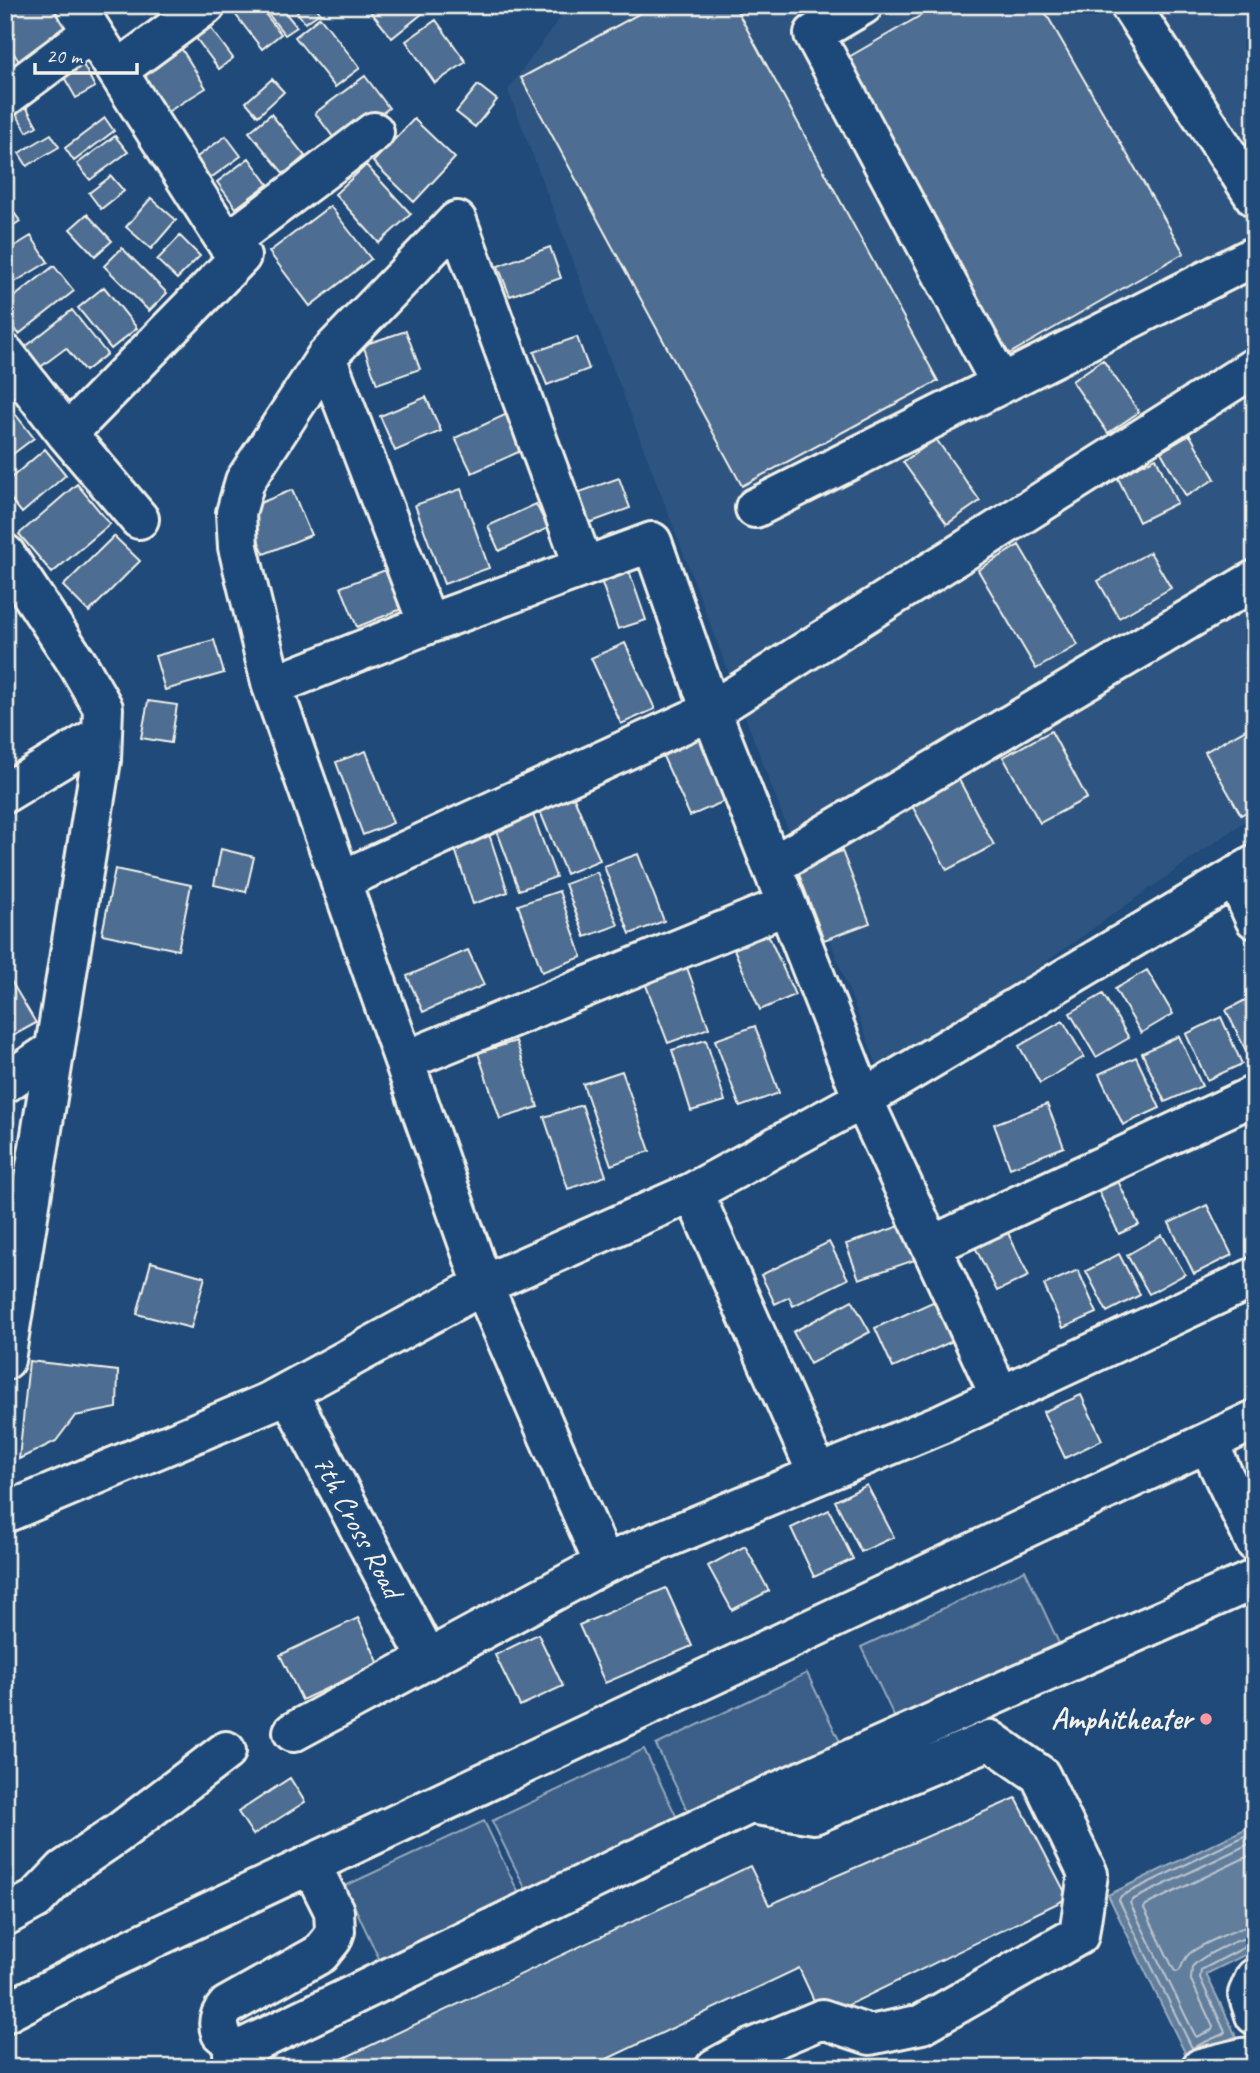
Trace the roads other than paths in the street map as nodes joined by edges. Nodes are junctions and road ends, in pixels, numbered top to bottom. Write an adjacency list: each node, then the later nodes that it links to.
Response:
1 (206, 5): 5 (street)
2 (863, 5): 14 (street)
3 (1130, 5): 8 (street)
4 (84, 19): 5 (street); 6 (street)
5 (117, 71): 9 (street)
6 (5, 97)
7 (374, 132): 9 (street)
8 (1255, 197)
9 (227, 243): 15 (street)
10 (1255, 256): 14 (street)
11 (5, 354): 15 (street)
12 (326, 357): 19 (street); 21 (street); 22 (street)
13 (1255, 367): 23 (street)
14 (1001, 384): 16 (street)
15 (67, 434): 17 (street)
16 (755, 508)
17 (139, 519)
18 (8, 566): 24 (street)
19 (584, 567): 21 (street); 23 (street)
20 (1255, 580): 26 (street)
21 (428, 624): 22 (street)
22 (272, 686): 28 (street)
23 (711, 711): 26 (street); 28 (street)
24 (102, 734): 25 (street); 31 (street)
25 (5, 793)
26 (772, 866): 29 (street)
27 (1245, 870): 30 (street); 35 (street)
28 (340, 881): 32 (street)
29 (787, 905): 32 (street); 35 (street)
30 (1255, 919)
31 (54, 1050): 33 (street); 40 (street)
32 (404, 1061): 39 (street)
33 (5, 1083)
34 (1255, 1095): 37 (street)
35 (863, 1099): 36 (street); 37 (street)
36 (693, 1192): 39 (street); 45 (street)
37 (931, 1246): 42 (street)
38 (1255, 1277): 42 (street)
39 (483, 1285): 41 (street); 48 (street)
40 (5, 1360)
41 (288, 1392): 46 (street); 50 (street, 7th Cross Road)
42 (1000, 1396): 45 (street)
43 (1255, 1420): 44 (street)
44 (1208, 1443): 47 (street); 54 (street)
45 (818, 1475): 48 (street)
46 (5, 1513)
47 (1255, 1542)
48 (604, 1564): 50 (street)
49 (1255, 1579): 53 (street)
50 (428, 1659): 51 (street)
51 (293, 1732)
52 (226, 1751): 55 (street)
53 (750, 1804): 61 (street); 62 (street)
54 (311, 1865): 57 (street); 59 (street)
55 (5, 1916)
56 (1255, 1978): 58 (street)
57 (5, 2013)
58 (1255, 2015)
59 (221, 2034)
60 (1255, 2057): 63 (street)
61 (239, 2068)
62 (715, 2068)
63 (1201, 2068)

